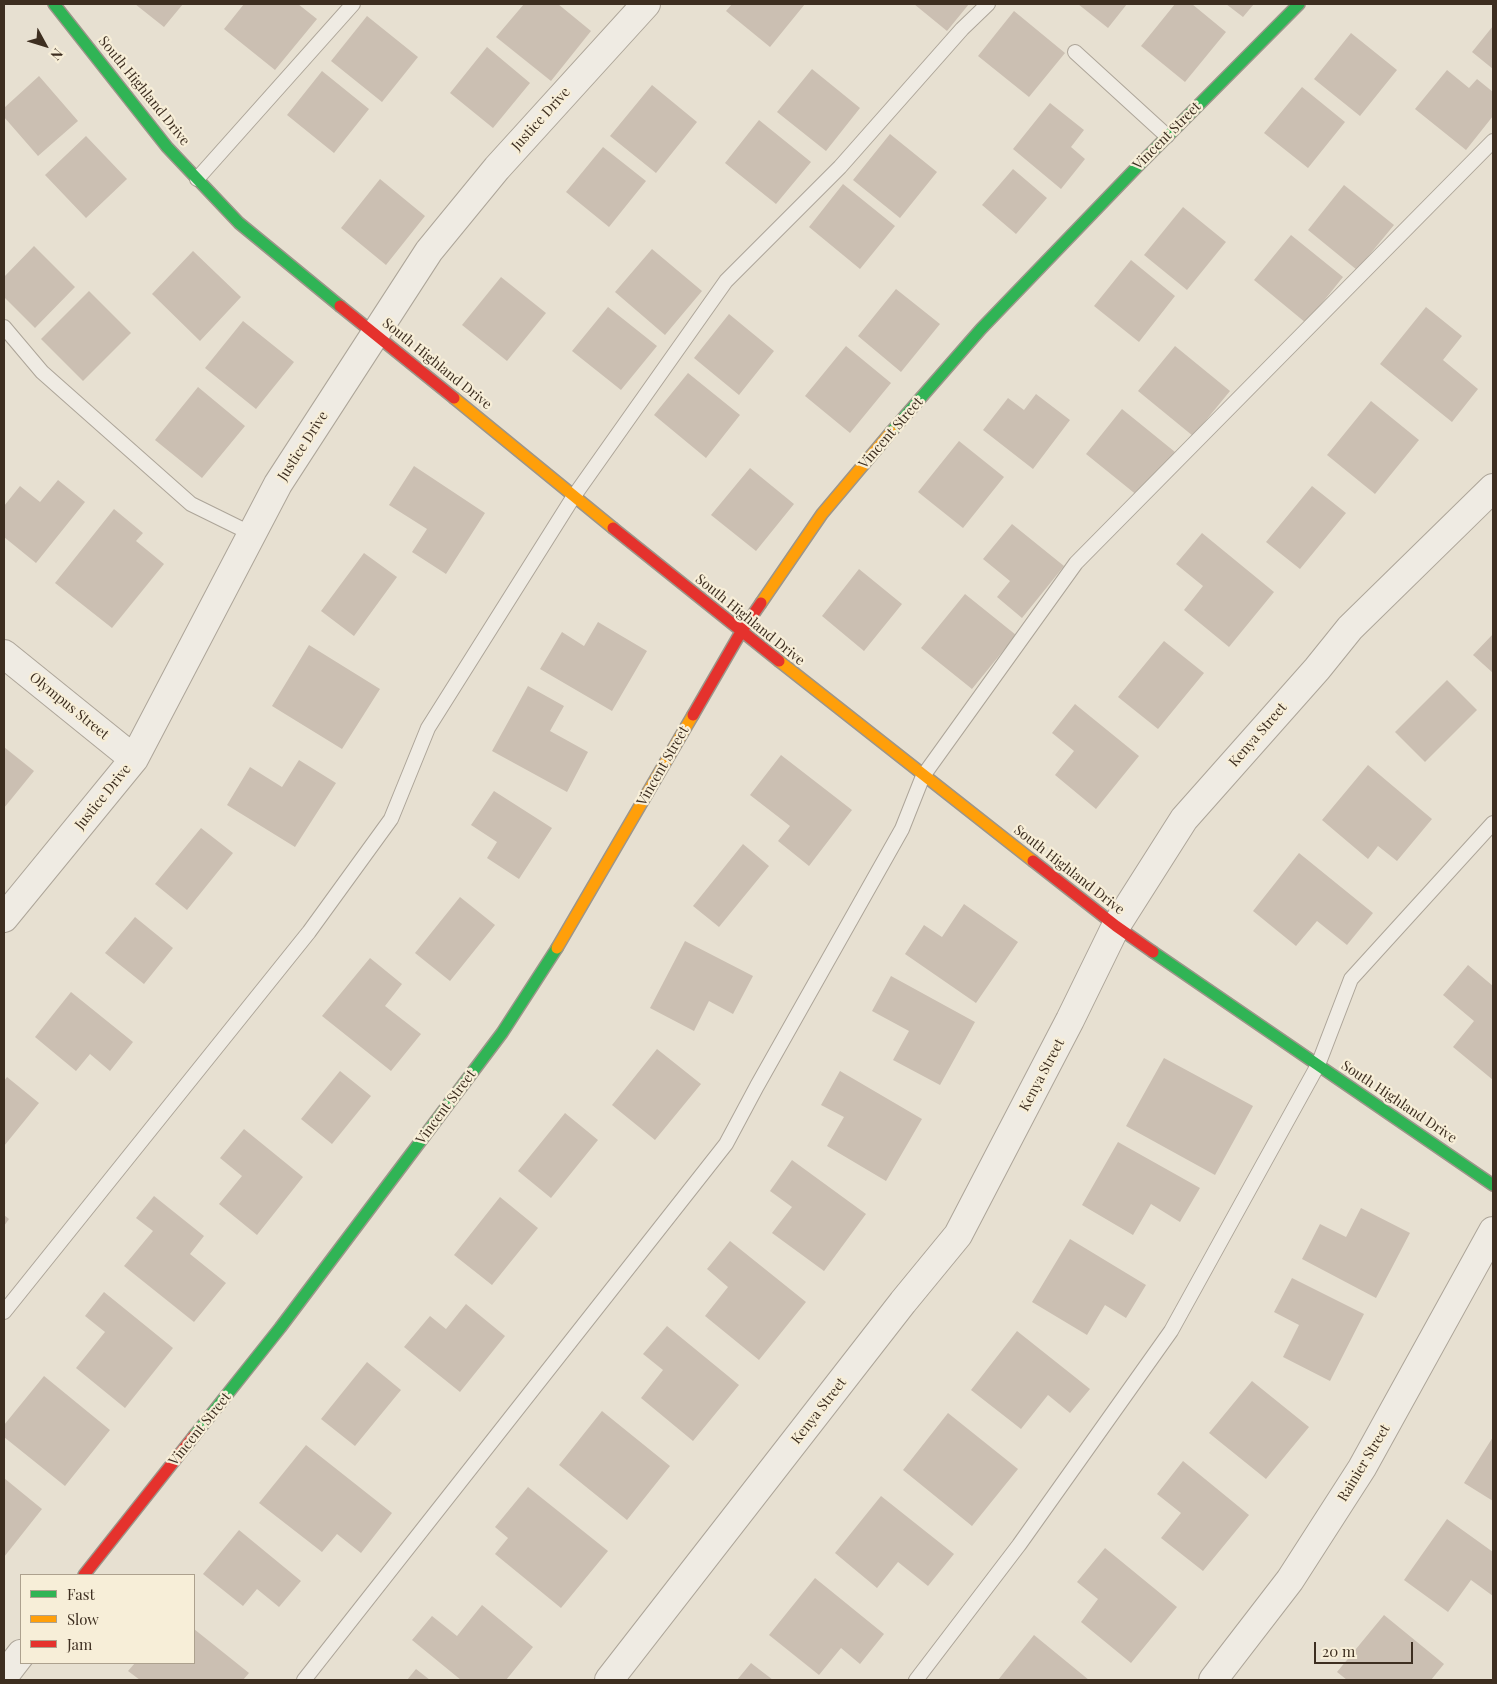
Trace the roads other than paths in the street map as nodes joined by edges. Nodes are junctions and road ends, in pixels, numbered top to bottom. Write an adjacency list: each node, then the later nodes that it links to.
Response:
1 (54, 4): 9 (street, South Highland Drive)
2 (353, 4): 9 (lane)
3 (646, 4): 11 (street, Justice Drive)
4 (988, 4): 13 (lane)
5 (1298, 4): 7 (street, Vincent Street)
6 (1076, 52): 7 (lane)
7 (1168, 136): 15 (street, Vincent Street)
8 (1493, 141): 18 (lane)
9 (198, 179): 11 (street, South Highland Drive)
10 (4, 327): 14 (lane)
11 (375, 333): 13 (street, South Highland Drive); 14 (street, Justice Drive)
12 (1493, 488): 21 (street, Kenya Street)
13 (574, 496): 15 (street, South Highland Drive); 25 (lane)
14 (252, 534): 17 (street, Justice Drive)
15 (741, 632): 18 (street, South Highland Drive); 26 (street, Vincent Street)
16 (4, 654): 17 (street, Olympus Street)
17 (134, 759): 20 (street, Justice Drive)
18 (923, 776): 21 (street, South Highland Drive); 29 (lane)
19 (1493, 823): 22 (lane)
20 (4, 918)
21 (1116, 926): 22 (street, South Highland Drive); 30 (street, Kenya Street)
22 (1318, 1065): 23 (street, South Highland Drive); 31 (lane)
23 (1493, 1184)
24 (1493, 1231): 32 (street, Rainier Street)
25 (4, 1312)
26 (85, 1574)
27 (20, 1655): 28 (street)
28 (4, 1676)
29 (304, 1680)
30 (609, 1680)
31 (916, 1680)
32 (1213, 1680)

